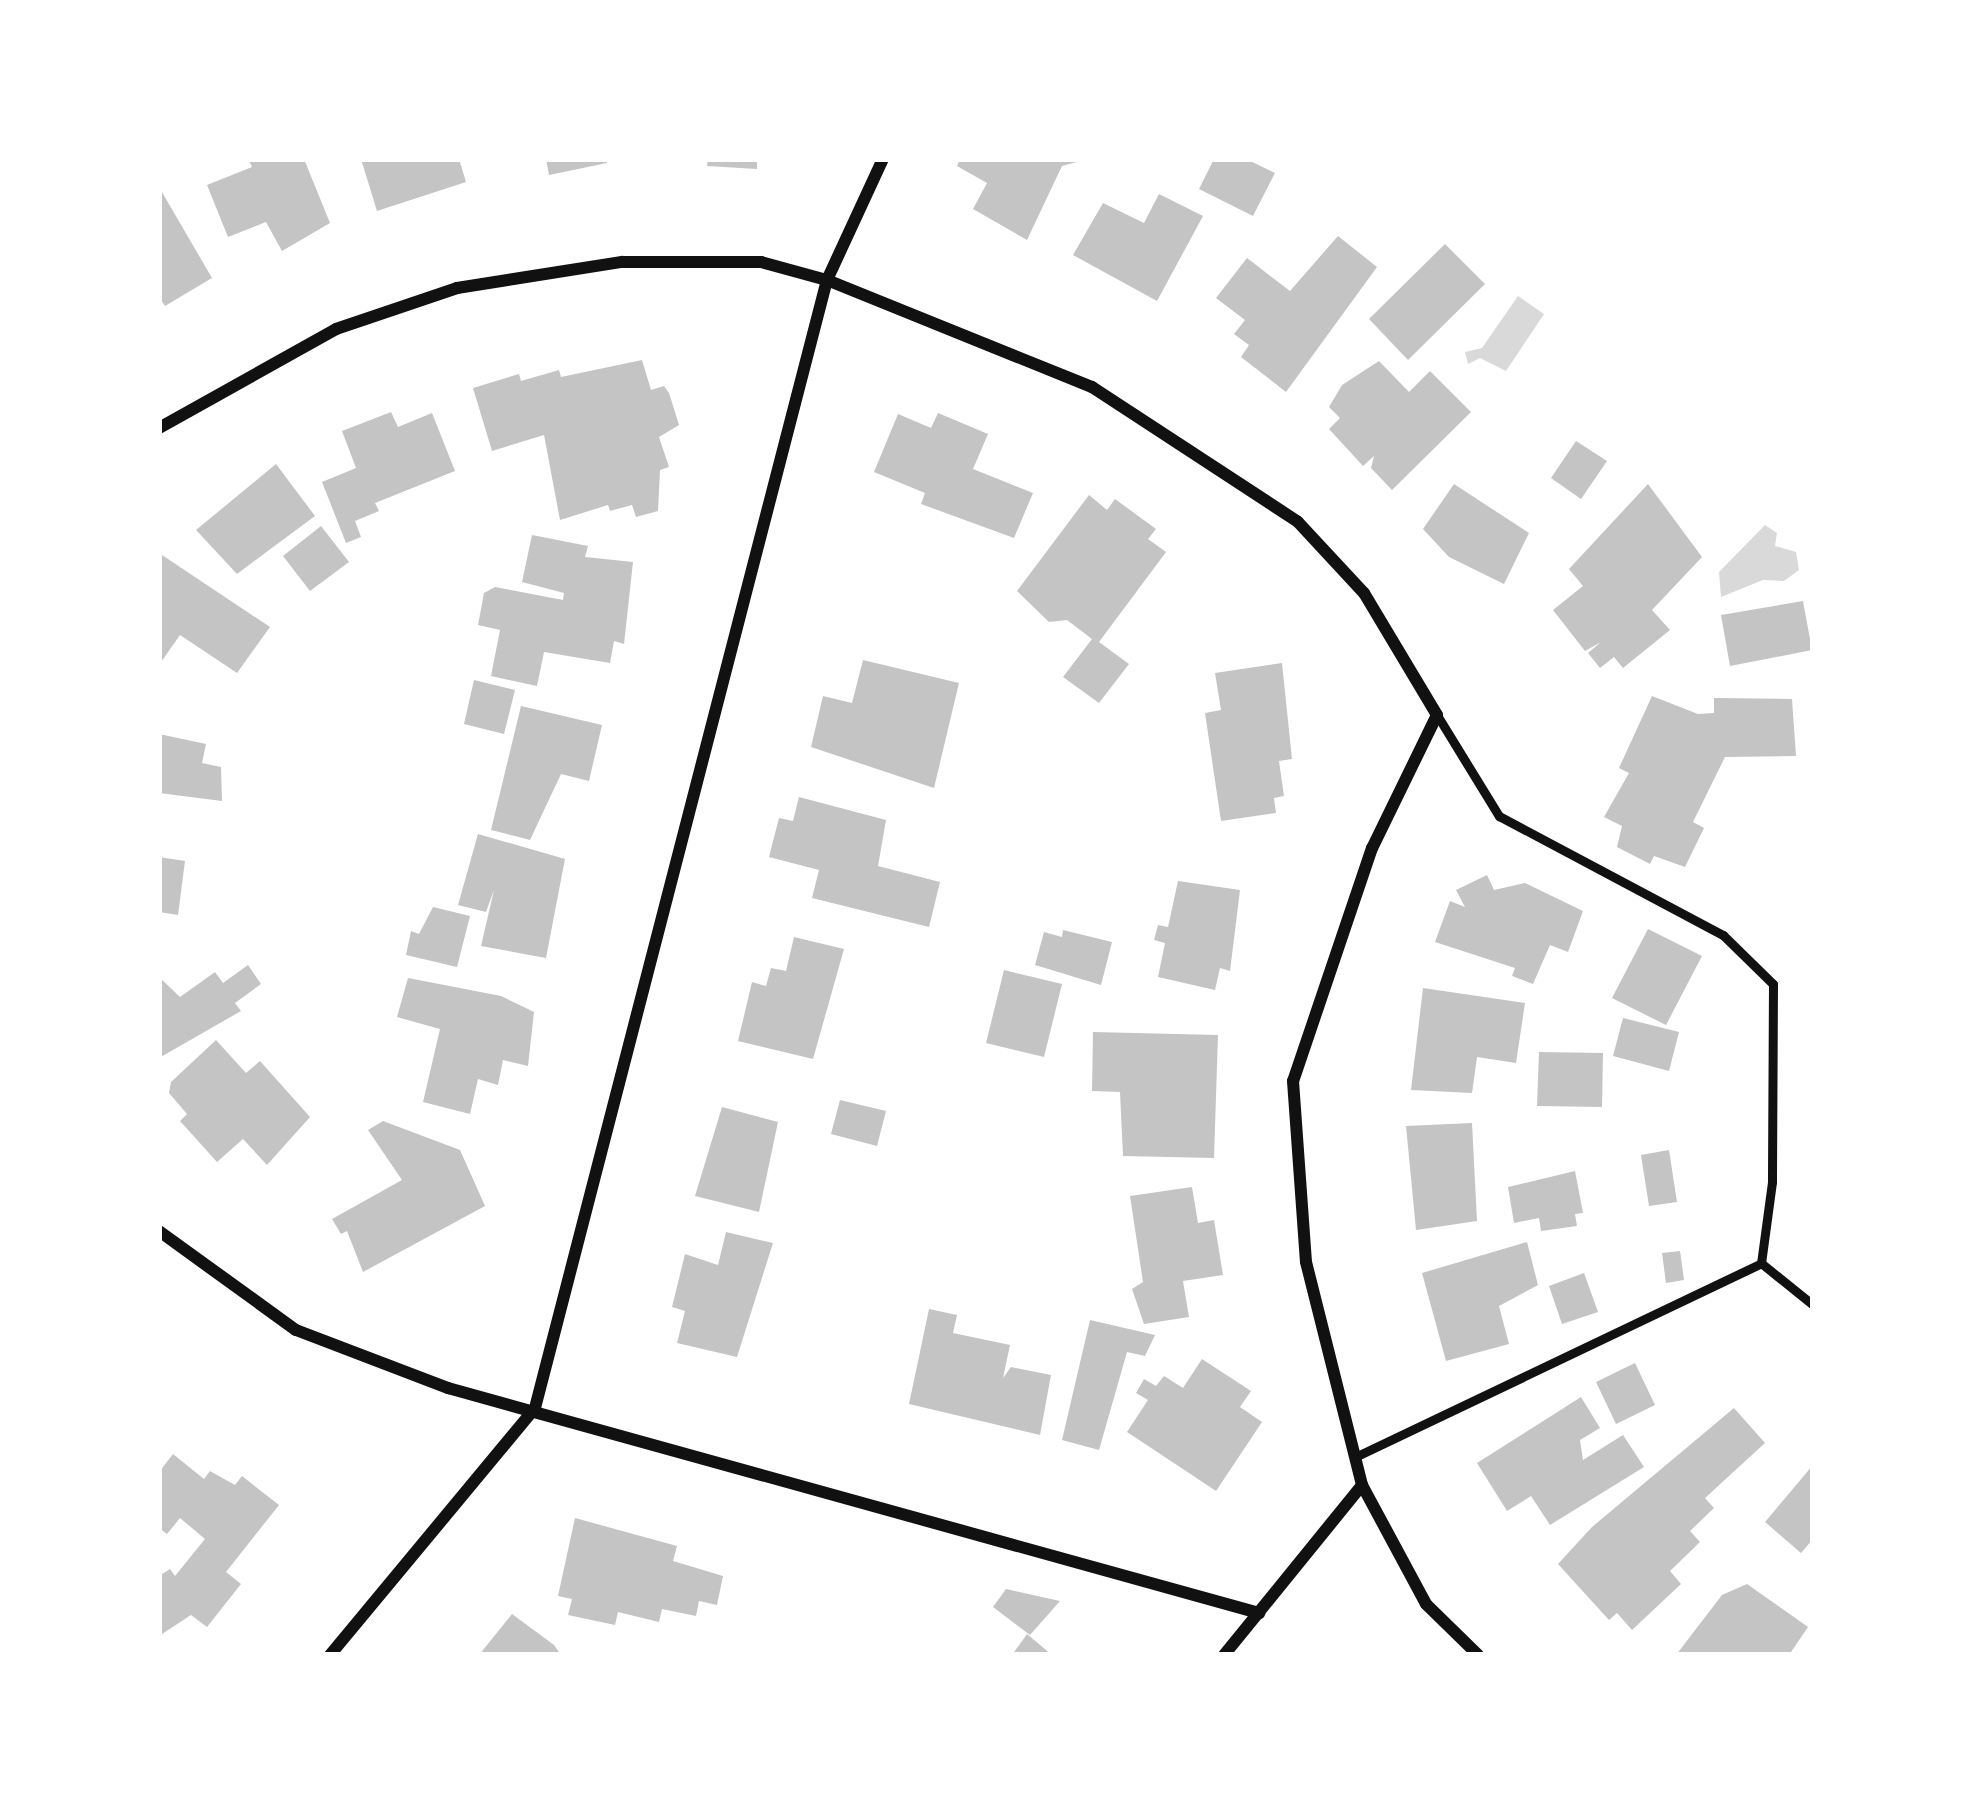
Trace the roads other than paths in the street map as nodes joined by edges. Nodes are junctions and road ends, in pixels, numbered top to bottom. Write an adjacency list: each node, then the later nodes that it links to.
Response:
1 (883, 159): 2 (street)
2 (827, 280): 3 (street); 4 (street); 8 (street)
3 (159, 428)
4 (1437, 715): 6 (lane); 9 (street)
5 (159, 1232): 8 (street)
6 (1761, 1263): 7 (lane); 9 (lane)
7 (1813, 1305)
8 (536, 1408): 11 (street); 12 (street)
9 (1355, 1456): 10 (street)
10 (1363, 1485): 11 (street); 14 (street)
11 (1258, 1613): 13 (street)
12 (330, 1655)
13 (1224, 1655)
14 (1478, 1655)

